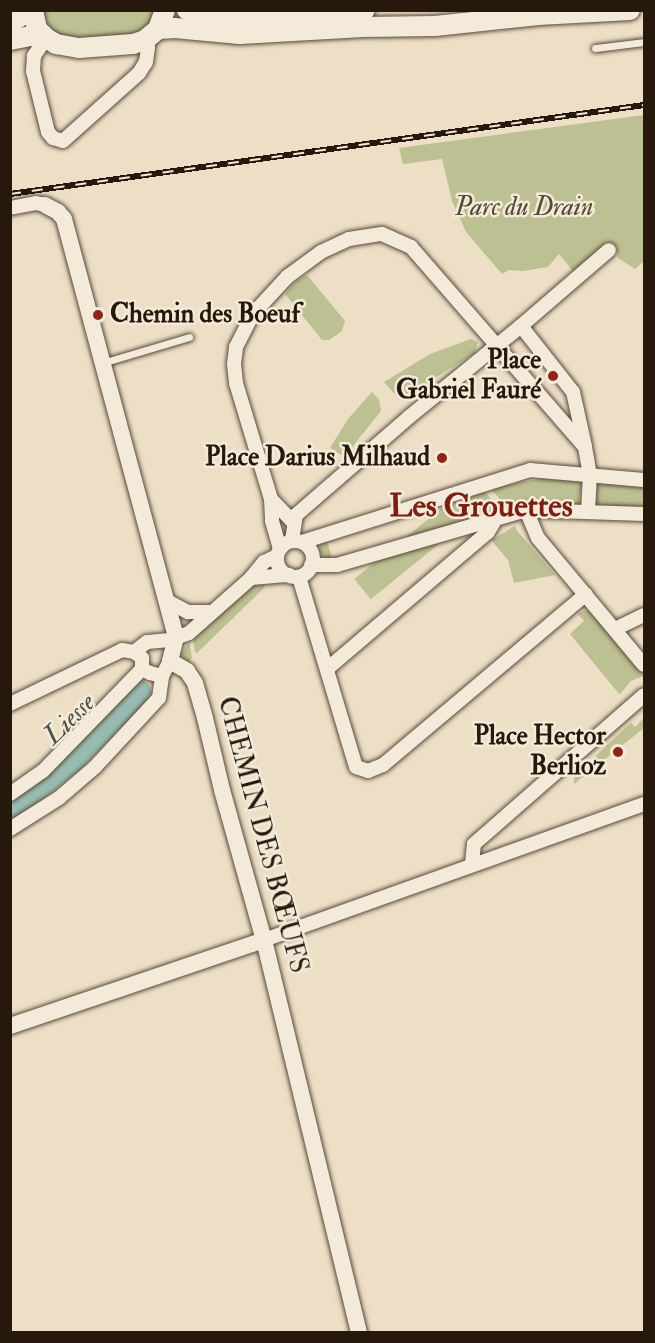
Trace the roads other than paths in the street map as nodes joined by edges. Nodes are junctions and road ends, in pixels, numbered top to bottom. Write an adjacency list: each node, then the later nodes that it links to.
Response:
1 (32, 10): 8 (main road); 10 (main road)
2 (165, 10): 9 (main road)
3 (187, 10): 6 (main road)
4 (365, 10): 6 (main road)
5 (630, 10): 7 (main road)
6 (251, 14)
7 (447, 17): 9 (main road)
8 (10, 23)
9 (152, 35): 10 (main road); 10 (street)
10 (43, 36): 11 (main road)
11 (10, 40)
12 (645, 42): 13 (lane)
13 (595, 48)
14 (45, 205): 15 (street); 20 (street)
15 (10, 208)
16 (609, 250): 17 (street)
17 (522, 326): 19 (street); 21 (street)
18 (189, 337): 20 (lane)
19 (496, 346): 21 (street); 24 (street); 29 (street)
20 (102, 363): 36 (street)
21 (585, 447): 22 (street)
22 (591, 474): 23 (street); 26 (street); 30 (street)
23 (645, 480)
24 (271, 499): 29 (street); 31 (street)
25 (526, 510): 26 (street); 28 (street); 35 (street)
26 (588, 512): 27 (street)
27 (645, 514)
28 (495, 520): 32 (street); 45 (street)
29 (293, 522): 30 (street)
30 (297, 541): 31 (street); 32 (street)
31 (279, 553): 33 (street); 34 (street)
32 (311, 565): 33 (street)
33 (294, 576): 34 (street); 45 (street)
34 (251, 578): 37 (street)
35 (585, 594): 39 (street); 45 (street)
36 (167, 600): 37 (street); 40 (street)
37 (210, 612): 40 (street)
38 (645, 615): 39 (street)
39 (615, 629): 43 (street)
40 (176, 637): 41 (street); 42 (street)
41 (134, 652): 44 (street); 48 (street)
42 (170, 661): 46 (street); 53 (street, CHEMIN DES BŒUFS)
43 (645, 665)
44 (142, 669): 46 (street); 49 (street)
45 (327, 669)
46 (162, 676): 51 (street)
47 (645, 695): 52 (street)
48 (10, 705)
49 (10, 794)
50 (645, 804): 52 (street)
51 (10, 829)
52 (472, 863): 53 (street)
53 (264, 940): 54 (street); 55 (street, CHEMIN DES BŒUFS)
54 (10, 1026)
55 (359, 1332)

